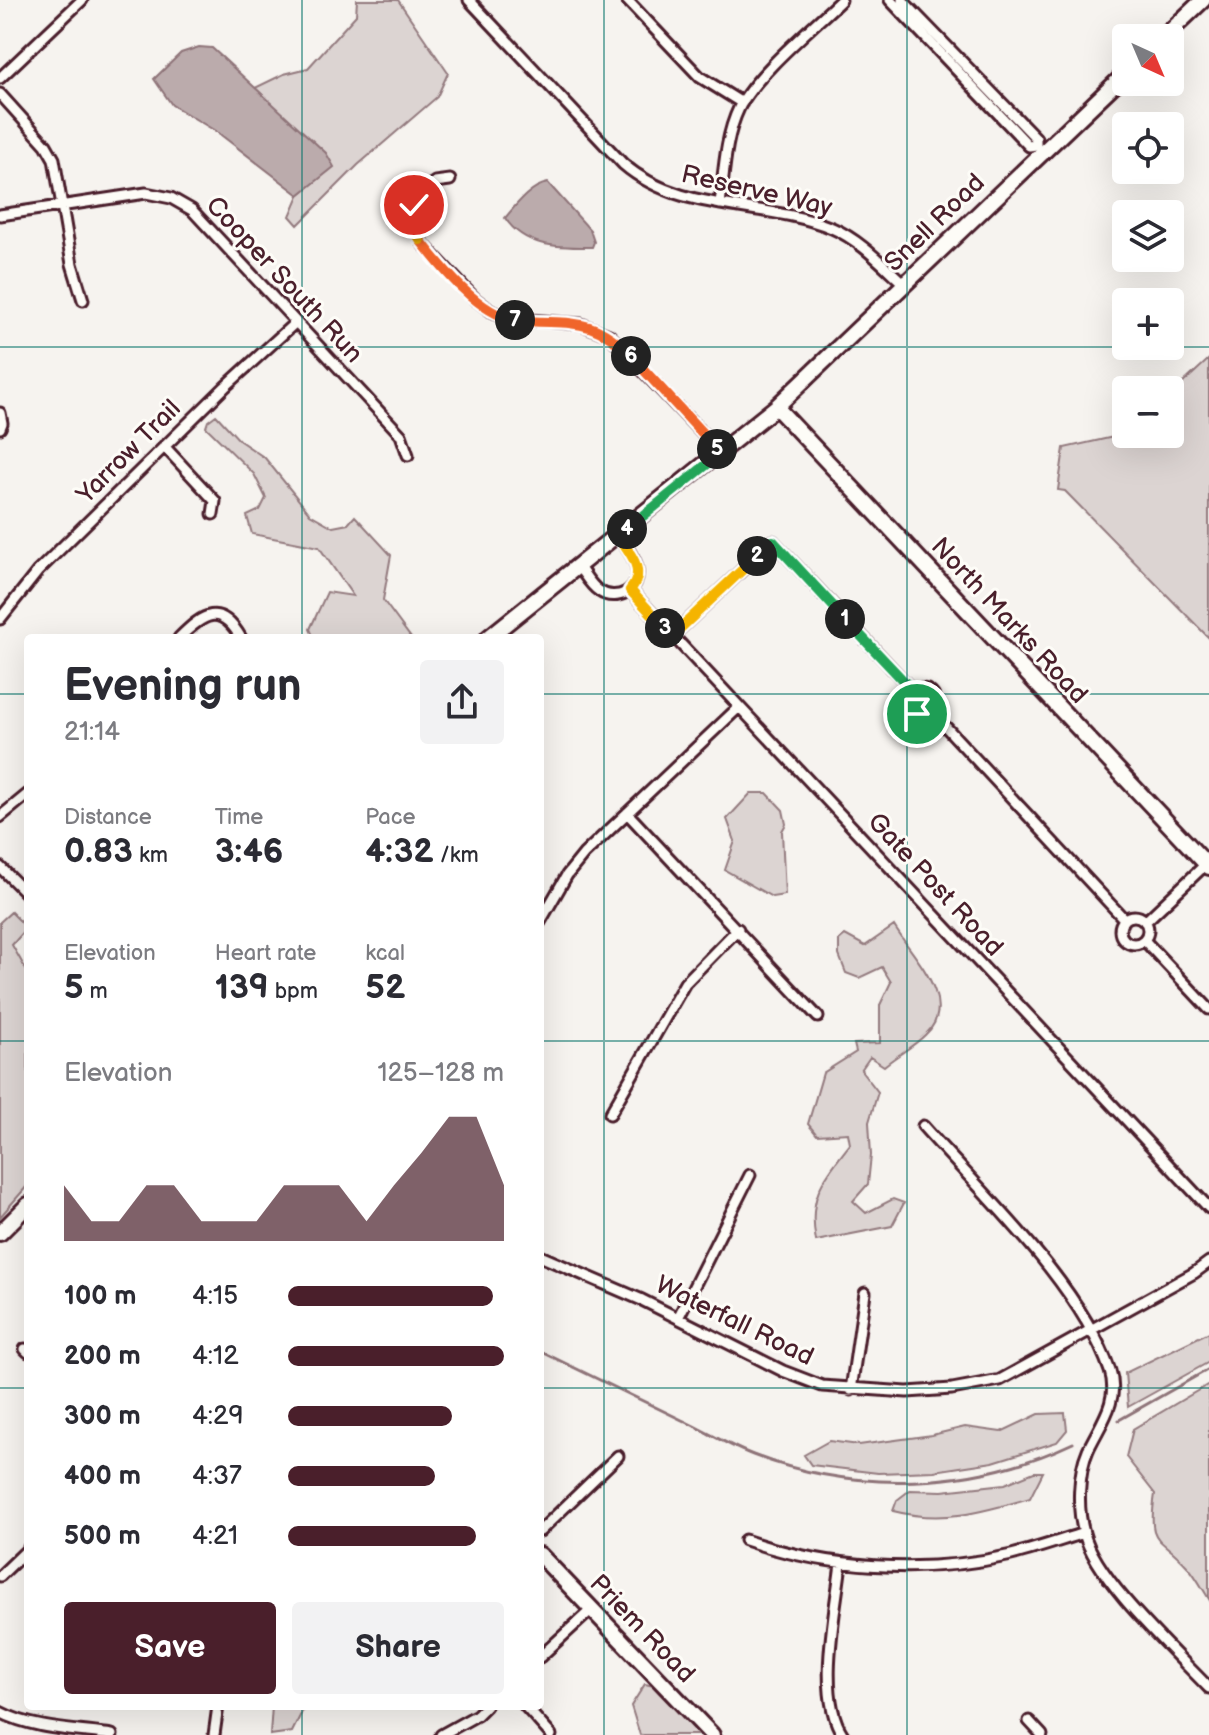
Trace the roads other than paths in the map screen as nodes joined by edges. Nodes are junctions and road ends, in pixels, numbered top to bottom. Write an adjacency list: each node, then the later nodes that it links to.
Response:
1 (82, 0): 9 (street)
2 (469, 0): 16 (street, Reserve Way)
3 (627, 0): 12 (street)
4 (841, 0): 12 (street)
5 (890, 0): 13 (street)
6 (902, 0): 13 (street)
7 (1203, 0): 8 (street)
8 (1178, 24)
9 (0, 78)
10 (1112, 85): 13 (street, Snell Road)
11 (0, 94): 15 (street)
12 (742, 103): 16 (street)
13 (1039, 148): 18 (street, Snell Road)
14 (450, 180): 25 (street)
15 (62, 204): 17 (street, Cooper South Run); 19 (street); 20 (street, Cooper South Run)
16 (720, 204): 18 (street, Reserve Way)
17 (0, 215)
18 (904, 284): 21 (street, Snell Road)
19 (83, 300)
20 (296, 322): 24 (street, Yarrow Trail); 26 (street, Cooper South Run)
21 (776, 407): 25 (street, Snell Road); 42 (street, North Marks Road)
22 (0, 413): 23 (street)
23 (0, 428)
24 (164, 446): 27 (street); 31 (street, Yarrow Trail)
25 (721, 453): 28 (street, Snell Road)
26 (408, 455)
27 (213, 514)
28 (618, 536): 29 (street, Snell Road); 30 (street)
29 (579, 567): 30 (street); 34 (street, Snell Road)
30 (630, 590): 35 (street, Gate Post Road)
31 (0, 619)
32 (183, 634): 33 (street)
33 (238, 634)
34 (493, 634)
35 (672, 636): 36 (street); 37 (street, Gate Post Road)
36 (914, 692): 38 (street); 38 (street)
37 (739, 707): 40 (street); 55 (street, Gate Post Road)
38 (931, 711): 46 (street)
39 (24, 797): 41 (street)
40 (627, 813): 45 (street); 48 (street)
41 (0, 817)
42 (1208, 865): 47 (street)
43 (0, 867): 44 (street)
44 (24, 891)
45 (544, 915)
46 (1125, 920): 47 (street); 49 (street)
47 (1145, 922): 49 (street)
48 (738, 929): 51 (street); 52 (street)
49 (1144, 940): 50 (street)
50 (1209, 1009)
51 (818, 1017)
52 (610, 1114)
53 (923, 1126): 62 (street)
54 (750, 1175): 61 (street)
55 (1209, 1208)
56 (24, 1209): 57 (street)
57 (0, 1233)
58 (544, 1258): 61 (street, Waterfall Road)
59 (1209, 1262): 62 (street, Waterfall Road)
60 (865, 1293): 63 (street)
61 (678, 1318): 63 (street, Waterfall Road)
62 (1091, 1332): 63 (street, Waterfall Road); 66 (street)
63 (851, 1390)
64 (618, 1456): 65 (street)
65 (544, 1527)
66 (1084, 1533): 70 (street); 74 (street)
67 (745, 1540): 70 (street)
68 (24, 1553): 71 (street)
69 (544, 1559): 72 (street, Priem Road)
70 (841, 1563): 86 (street)
71 (0, 1576)
72 (592, 1609): 73 (street); 85 (street, Priem Road)
73 (544, 1653)
74 (1208, 1684)
75 (217, 1710): 82 (street)
76 (482, 1710): 83 (street)
77 (529, 1710): 84 (street)
78 (0, 1712): 80 (street)
79 (1029, 1721): 87 (street)
80 (59, 1731): 81 (street)
81 (112, 1735)
82 (214, 1735)
83 (441, 1735)
84 (551, 1735)
85 (712, 1735)
86 (843, 1735)
87 (1042, 1735)

